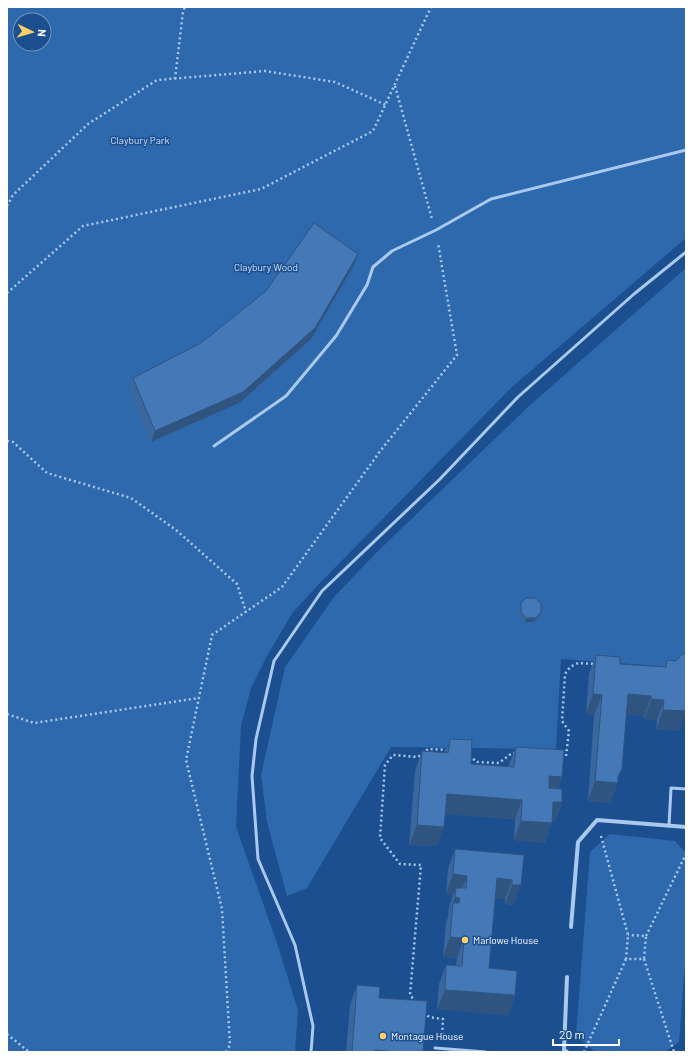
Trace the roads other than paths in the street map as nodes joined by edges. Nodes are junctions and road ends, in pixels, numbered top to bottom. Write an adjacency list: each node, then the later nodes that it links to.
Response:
1 (686, 150): 3 (lane)
2 (686, 252): 11 (lane)
3 (214, 446)
4 (686, 789): 5 (lane)
5 (669, 826): 6 (street); 7 (street)
6 (686, 827)
7 (571, 927)
8 (567, 977): 10 (street)
9 (435, 1048): 12 (lane)
10 (564, 1051)
11 (310, 1052)
12 (486, 1052)

